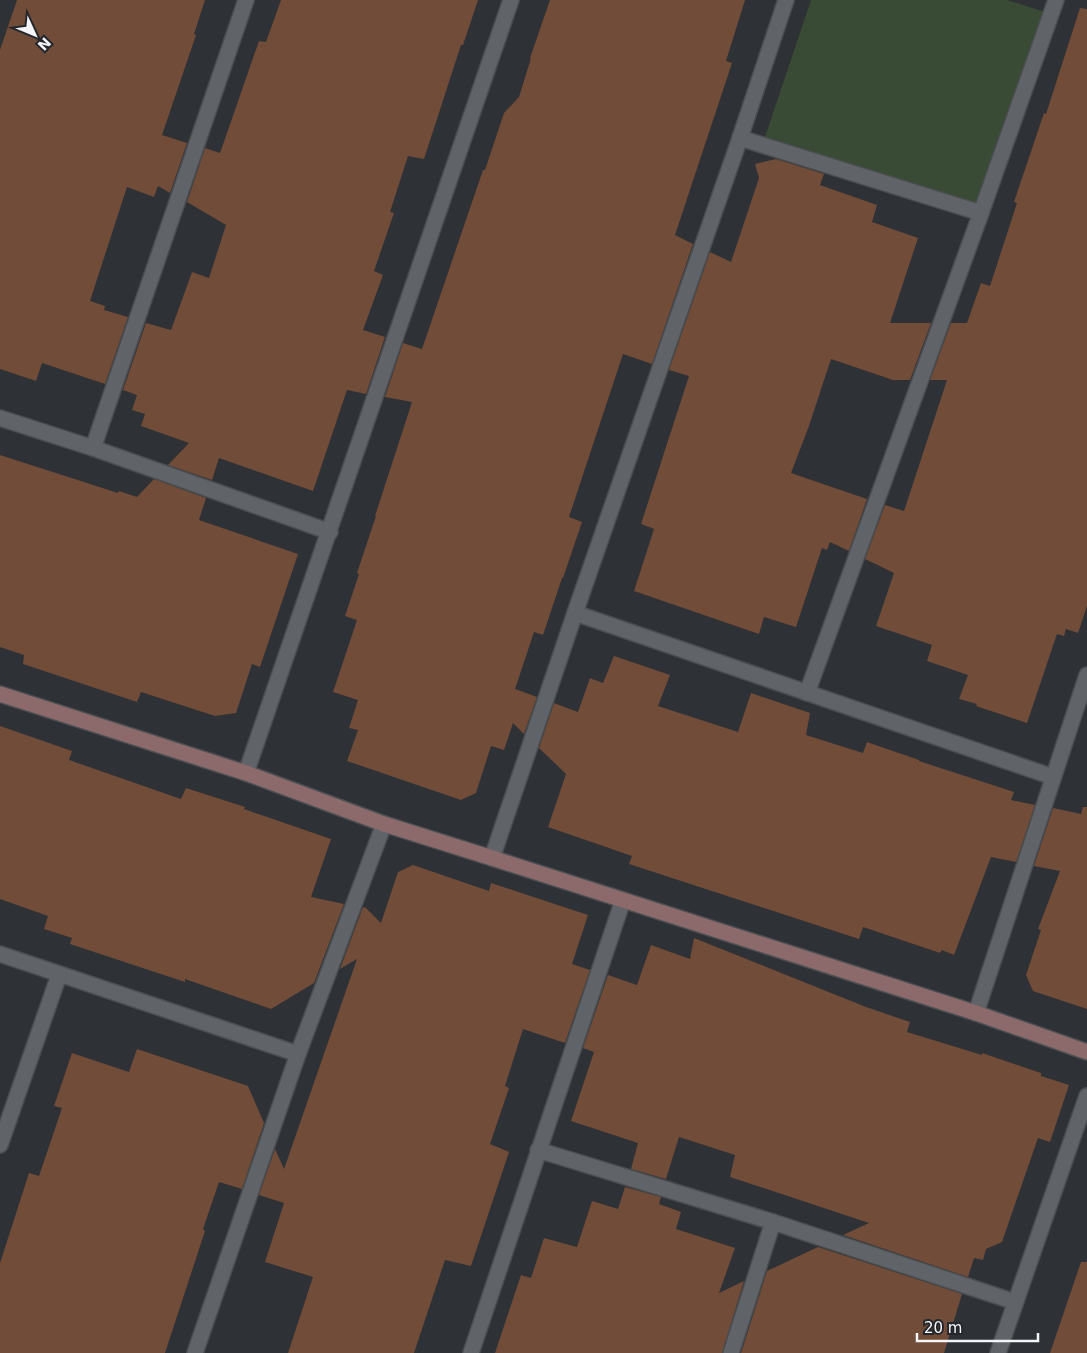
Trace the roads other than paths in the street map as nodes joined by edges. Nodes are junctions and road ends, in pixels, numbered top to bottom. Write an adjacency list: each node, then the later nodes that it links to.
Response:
1 (246, 0): 8 (street)
2 (511, 0): 9 (street)
3 (786, 0): 5 (street)
4 (1056, 0): 6 (street)
5 (740, 138): 6 (street); 10 (street)
6 (981, 213): 12 (street)
7 (0, 418): 8 (street)
8 (93, 448): 9 (street)
9 (330, 532): 14 (street)
10 (575, 613): 12 (street); 17 (street)
11 (1087, 675): 15 (street)
12 (808, 693): 15 (street)
13 (0, 694): 14 (street)
14 (246, 773): 16 (street)
15 (1053, 777): 21 (street)
16 (384, 824): 17 (street); 23 (street)
17 (492, 858): 18 (street)
18 (623, 900): 21 (street); 26 (street)
19 (0, 954): 20 (street)
20 (59, 975): 23 (street); 25 (street)
21 (976, 1013): 22 (street)
22 (1087, 1052)
23 (298, 1054): 29 (street)
24 (1087, 1096): 28 (street)
25 (0, 1146)
26 (538, 1150): 27 (street); 30 (street)
27 (773, 1222): 28 (street); 31 (street)
28 (1015, 1302): 32 (street)
29 (195, 1353)
30 (471, 1353)
31 (730, 1353)
32 (998, 1353)

